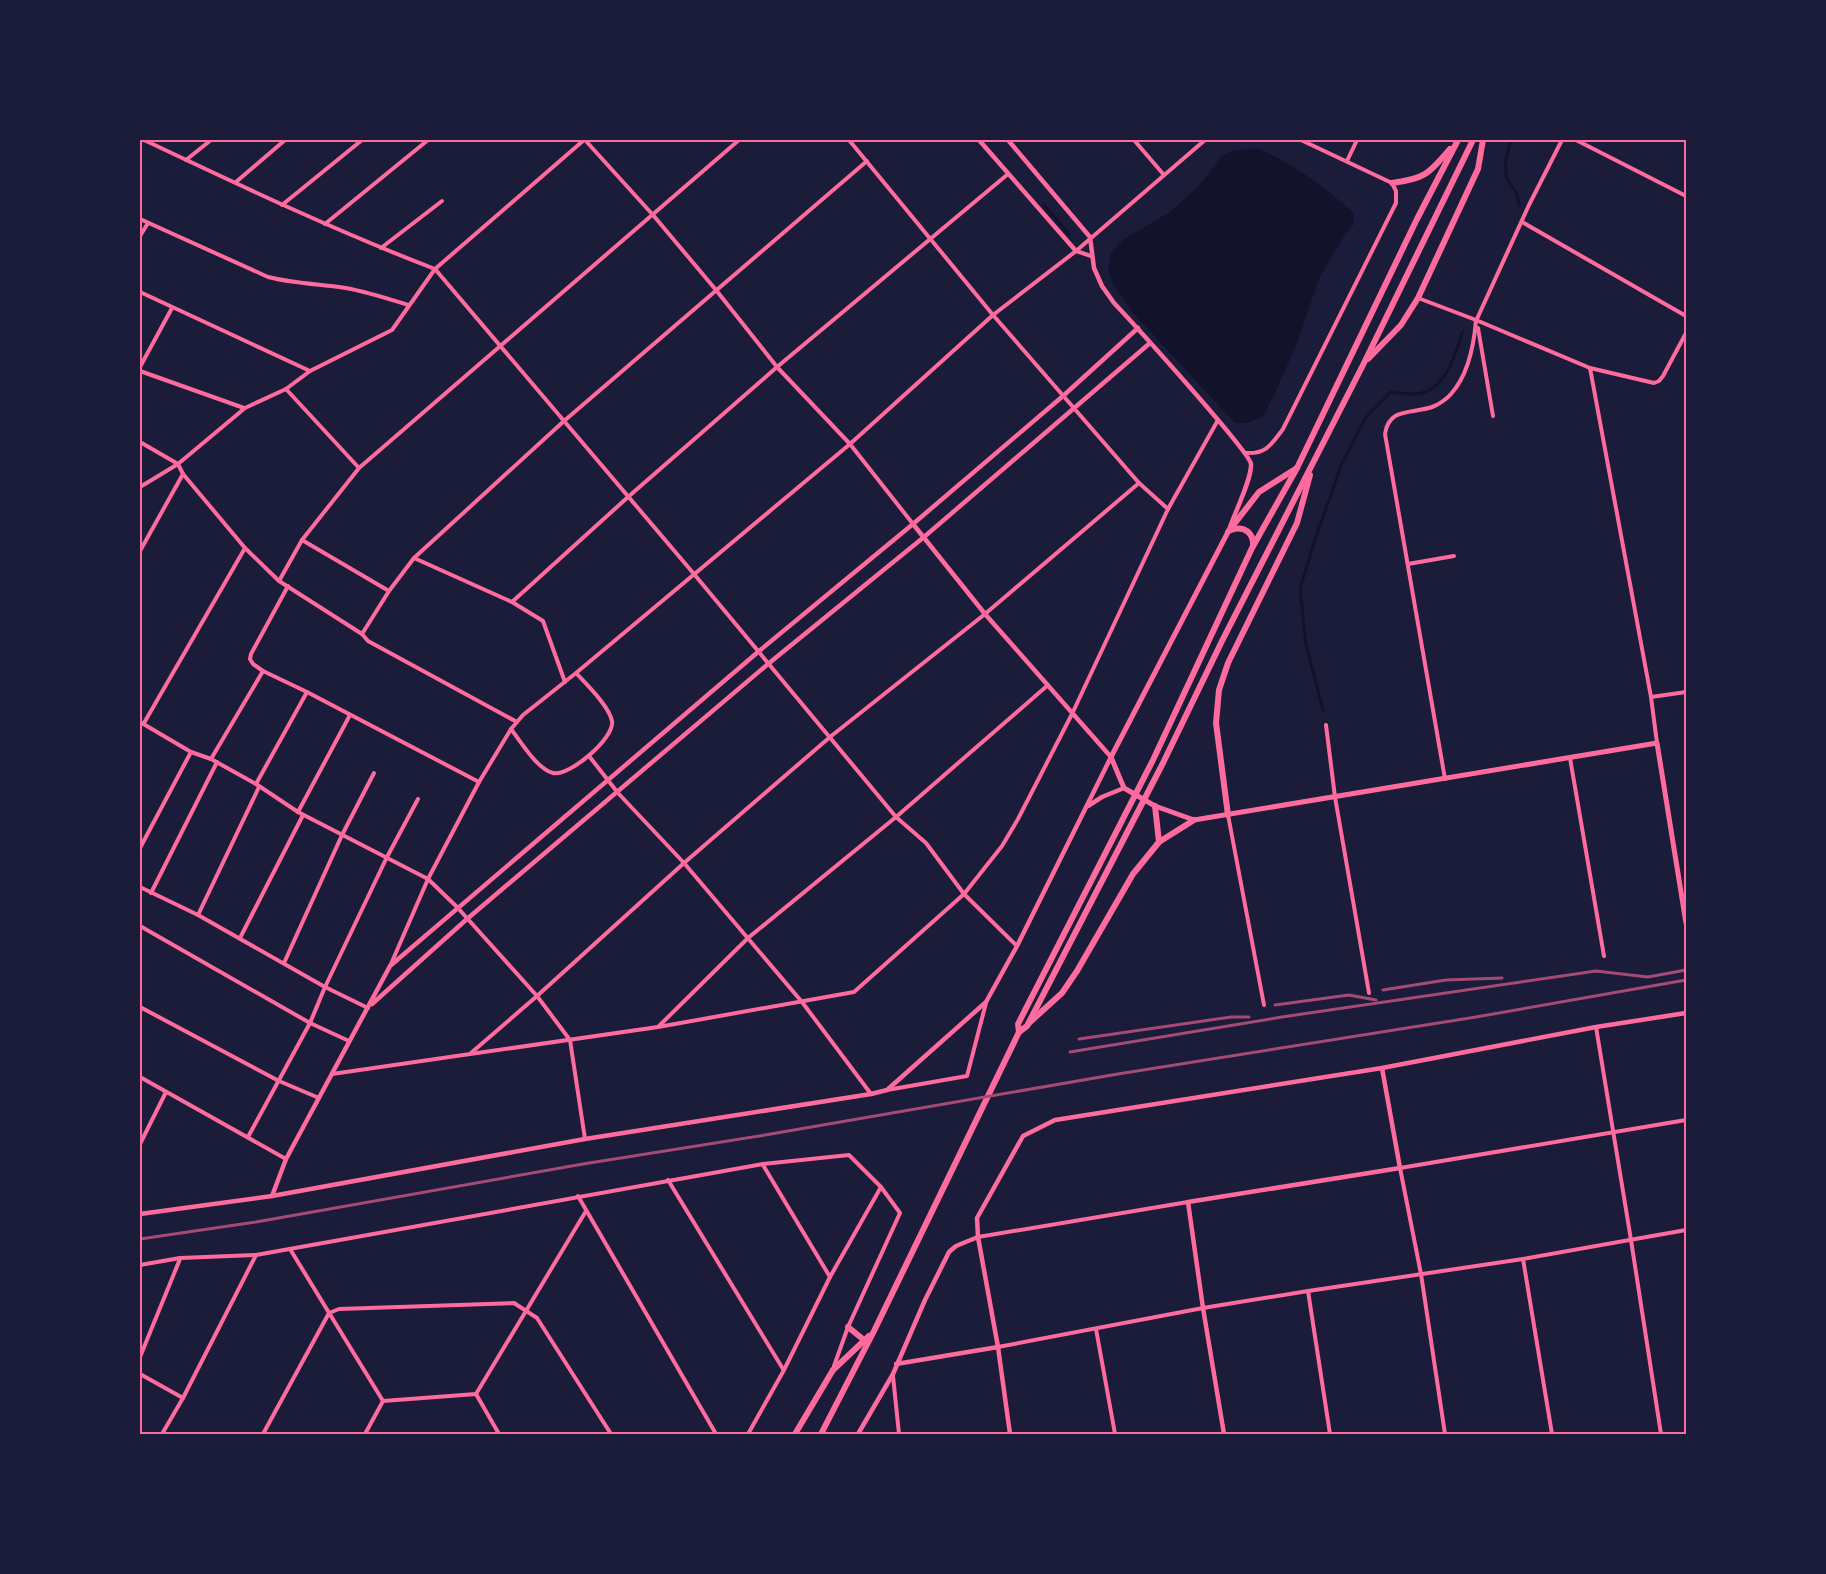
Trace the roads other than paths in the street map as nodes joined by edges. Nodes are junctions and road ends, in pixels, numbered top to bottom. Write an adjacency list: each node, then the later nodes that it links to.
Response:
1 (144, 140): 20 (street)
2 (211, 140): 20 (street)
3 (285, 140): 25 (street)
4 (362, 140): 29 (street)
5 (428, 140): 34 (street)
6 (585, 140): 30 (street); 41 (street)
7 (739, 140): 30 (street)
8 (849, 140): 21 (street)
9 (979, 140): 23 (street)
10 (1008, 140): 36 (street)
11 (1134, 140): 24 (street)
12 (1205, 140): 24 (street)
13 (1301, 140): 22 (street)
14 (1357, 140): 22 (street)
15 (1458, 140): 26 (main road); 72 (main road)
16 (1473, 140): 54 (main road)
17 (1484, 140): 44 (main road)
18 (1562, 140): 32 (street)
19 (1576, 140): 27 (street)
20 (186, 160): 25 (street)
21 (867, 161): 37 (street); 42 (street)
22 (1347, 161): 26 (street)
23 (1008, 174): 37 (street); 39 (street)
24 (1164, 175): 36 (street)
25 (236, 182): 29 (street)
26 (1392, 183): 68 (street)
27 (1686, 196)
28 (442, 201): 38 (street)
29 (282, 205): 34 (street)
30 (653, 215): 42 (street); 53 (street)
31 (140, 219): 33 (street)
32 (1522, 222): 48 (street); 49 (street)
33 (148, 223): 35 (street); 45 (street)
34 (326, 224): 38 (street)
35 (140, 236)
36 (1090, 237): 39 (street); 40 (street)
37 (930, 239): 47 (street); 55 (street)
38 (381, 248): 41 (street)
39 (1076, 251): 40 (street); 47 (street)
40 (1091, 256): 50 (street)
41 (435, 269): 45 (street); 53 (street)
42 (716, 290): 55 (street); 65 (street)
43 (140, 292): 46 (street)
44 (1418, 298): 49 (street); 54 (main road)
45 (408, 305): 58 (street)
46 (172, 308): 57 (street); 58 (street)
47 (993, 315): 60 (street); 67 (street)
48 (1686, 316)
49 (1476, 320): 56 (street); 63 (street); 87 (street)
50 (1137, 328): 52 (street); 60 (street)
51 (1686, 333): 56 (street)
52 (1150, 343): 62 (street); 64 (street)
53 (500, 346): 65 (street); 71 (street)
54 (1362, 365): 70 (main road)
55 (777, 367): 67 (street); 76 (street)
56 (1590, 368): 103 (street)
57 (140, 369): 61 (street)
58 (310, 371): 59 (street)
59 (286, 389): 61 (street); 71 (street)
60 (1063, 396): 62 (street); 78 (street)
61 (245, 408): 69 (street)
62 (1075, 408): 74 (street); 80 (street)
63 (1493, 416)
64 (1218, 420): 68 (street); 77 (street)
65 (564, 421): 76 (street); 86 (street)
66 (140, 442): 69 (street)
67 (850, 444): 78 (street); 88 (street)
68 (1246, 453): 79 (street)
69 (178, 464): 73 (street); 75 (street)
70 (1313, 464): 131 (main road); 164 (main road)
71 (359, 468): 81 (street)
72 (1297, 468): 79 (main road); 83 (main road)
73 (183, 474): 82 (street); 84 (street)
74 (1139, 483): 77 (street); 93 (street)
75 (140, 487)
76 (628, 497): 88 (street); 92 (street)
77 (1168, 509): 104 (street)
78 (913, 524): 80 (street); 95 (street)
79 (1228, 532): 83 (main road); 114 (main road)
80 (924, 537): 93 (street); 96 (street)
81 (302, 540): 89 (street); 91 (street)
82 (245, 548): 89 (street); 107 (street)
83 (1252, 548): 167 (main road)
84 (140, 551)
85 (1454, 556): 87 (street)
86 (414, 558): 91 (street); 92 (street)
87 (1408, 564): 119 (street)
88 (694, 574): 95 (street); 98 (street)
89 (279, 581): 90 (street)
90 (288, 586): 94 (street); 97 (street)
91 (389, 591): 94 (street)
92 (512, 602): 99 (street)
93 (985, 614): 100 (street); 110 (street)
94 (362, 634): 106 (street)
95 (758, 652): 96 (street); 120 (street)
96 (768, 664): 110 (street); 124 (street)
97 (263, 671): 101 (street); 116 (street)
98 (576, 673): 99 (street); 113 (street)
99 (565, 682): 106 (street)
100 (1048, 685): 104 (street); 132 (street)
101 (307, 692): 105 (street); 122 (street)
102 (1686, 692): 103 (street)
103 (1651, 697): 111 (street)
104 (1072, 714): 114 (street); 142 (street)
105 (350, 715): 121 (street); 129 (street)
106 (517, 722): 109 (street)
107 (142, 723): 112 (street)
108 (1326, 725): 125 (street)
109 (511, 729): 113 (street); 121 (street)
110 (830, 737): 132 (street); 138 (street)
111 (1657, 743): 115 (main road); 146 (main road)
112 (191, 752): 116 (street); 136 (street)
113 (589, 756): 120 (street)
114 (1111, 757): 123 (main road); 128 (street)
115 (1570, 757): 119 (main road); 151 (street)
116 (211, 759): 117 (street)
117 (217, 762): 122 (street); 141 (street)
118 (374, 773): 134 (street)
119 (1445, 779): 125 (main road)
120 (608, 780): 124 (street); 143 (street)
121 (479, 782): 139 (street)
122 (257, 786): 129 (street); 144 (street)
123 (1124, 788): 127 (main road); 128 (street)
124 (618, 793): 138 (street); 145 (street)
125 (1335, 797): 131 (main road); 155 (street)
126 (418, 799): 137 (street)
127 (1155, 806): 133 (main road); 135 (main road)
128 (1086, 808): 150 (street)
129 (298, 812): 130 (street)
130 (303, 814): 134 (street); 148 (street)
131 (1228, 815): 133 (main road); 159 (street)
132 (896, 817): 142 (street); 149 (street)
133 (1194, 820): 135 (main road)
134 (342, 835): 137 (street); 152 (street)
135 (1159, 842): 164 (main road)
136 (140, 848)
137 (386, 859): 139 (street); 154 (street)
138 (684, 863): 149 (street); 156 (street)
139 (428, 879): 143 (street); 153 (street)
140 (140, 887): 141 (street)
141 (151, 893): 144 (street)
142 (964, 894): 150 (street); 157 (street)
143 (457, 907): 145 (street); 153 (street)
144 (198, 915): 148 (street)
145 (467, 919): 156 (street); 161 (street)
146 (1686, 923)
147 (140, 926): 163 (street)
148 (240, 938): 152 (street)
149 (748, 938): 157 (street); 165 (street)
150 (1017, 946): 158 (street)
151 (1604, 956)
152 (284, 963): 154 (street)
153 (390, 966): 161 (street)
154 (325, 987): 161 (street); 163 (street)
155 (1369, 993)
156 (537, 996): 168 (street); 170 (street)
157 (802, 1002): 165 (street); 177 (street)
158 (986, 1002): 175 (street); 175 (street)
159 (1264, 1005)
160 (140, 1007): 174 (street)
161 (368, 1008): 169 (street)
162 (1686, 1013): 166 (street)
163 (310, 1023): 169 (street); 174 (street)
164 (1027, 1026): 167 (main road)
165 (658, 1027): 168 (street)
166 (1596, 1027): 171 (street); 180 (street)
167 (1019, 1032): 210 (main road)
168 (570, 1040): 170 (street); 182 (street)
169 (349, 1041): 172 (street)
170 (469, 1054): 172 (street)
171 (1382, 1068): 186 (street); 195 (street)
172 (331, 1074): 178 (street)
173 (140, 1077): 176 (street)
174 (279, 1081): 178 (street); 181 (street)
175 (887, 1090): 177 (street)
176 (166, 1092): 181 (street); 183 (street)
177 (871, 1094): 182 (street)
178 (319, 1098): 184 (street)
179 (1686, 1120): 180 (street)
180 (1613, 1132): 186 (street); 196 (street)
181 (248, 1137): 184 (street)
182 (585, 1138): 189 (street)
183 (140, 1144)
184 (286, 1159): 189 (street)
185 (763, 1164): 187 (street); 188 (street); 203 (street)
186 (1400, 1168): 191 (street); 202 (street)
187 (668, 1180): 190 (street); 215 (street)
188 (881, 1187): 203 (street); 208 (street)
189 (272, 1196): 193 (street)
190 (578, 1196): 192 (street); 197 (street)
191 (1188, 1202): 195 (street); 205 (street)
192 (586, 1211): 206 (street); 227 (street)
193 (140, 1214)
194 (1686, 1230): 196 (street)
195 (978, 1237): 212 (street); 214 (street)
196 (1631, 1240): 200 (street); 239 (street)
197 (290, 1249): 198 (street); 207 (street)
198 (256, 1255): 199 (street); 220 (street)
199 (180, 1258): 201 (street); 213 (street)
200 (1523, 1259): 202 (street); 238 (street)
201 (140, 1265)
202 (1421, 1274): 204 (street); 237 (street)
203 (830, 1277): 215 (street)
204 (1308, 1291): 205 (street); 236 (street)
205 (1203, 1308): 209 (street); 235 (street)
206 (526, 1311): 207 (street); 219 (street); 226 (street)
207 (329, 1313): 221 (street); 223 (street)
208 (848, 1327): 211 (main road); 216 (street)
209 (1095, 1329): 212 (street); 234 (street)
210 (874, 1331): 211 (main road); 230 (main road)
211 (864, 1340): 216 (main road)
212 (998, 1347): 214 (street); 233 (street)
213 (140, 1357)
214 (896, 1365): 218 (street)
215 (784, 1370): 228 (street)
216 (833, 1370): 229 (main road)
217 (140, 1374): 220 (street)
218 (892, 1374): 231 (street); 232 (street)
219 (476, 1394): 221 (street); 225 (street)
220 (183, 1398): 222 (street)
221 (383, 1401): 224 (street)
222 (162, 1434)
223 (263, 1434)
224 (365, 1434)
225 (499, 1434)
226 (611, 1434)
227 (716, 1434)
228 (748, 1434)
229 (795, 1434)
230 (821, 1434)
231 (858, 1434)
232 (899, 1434)
233 (1010, 1434)
234 (1114, 1434)
235 (1224, 1434)
236 (1330, 1434)
237 (1445, 1434)
238 (1552, 1434)
239 (1661, 1434)

